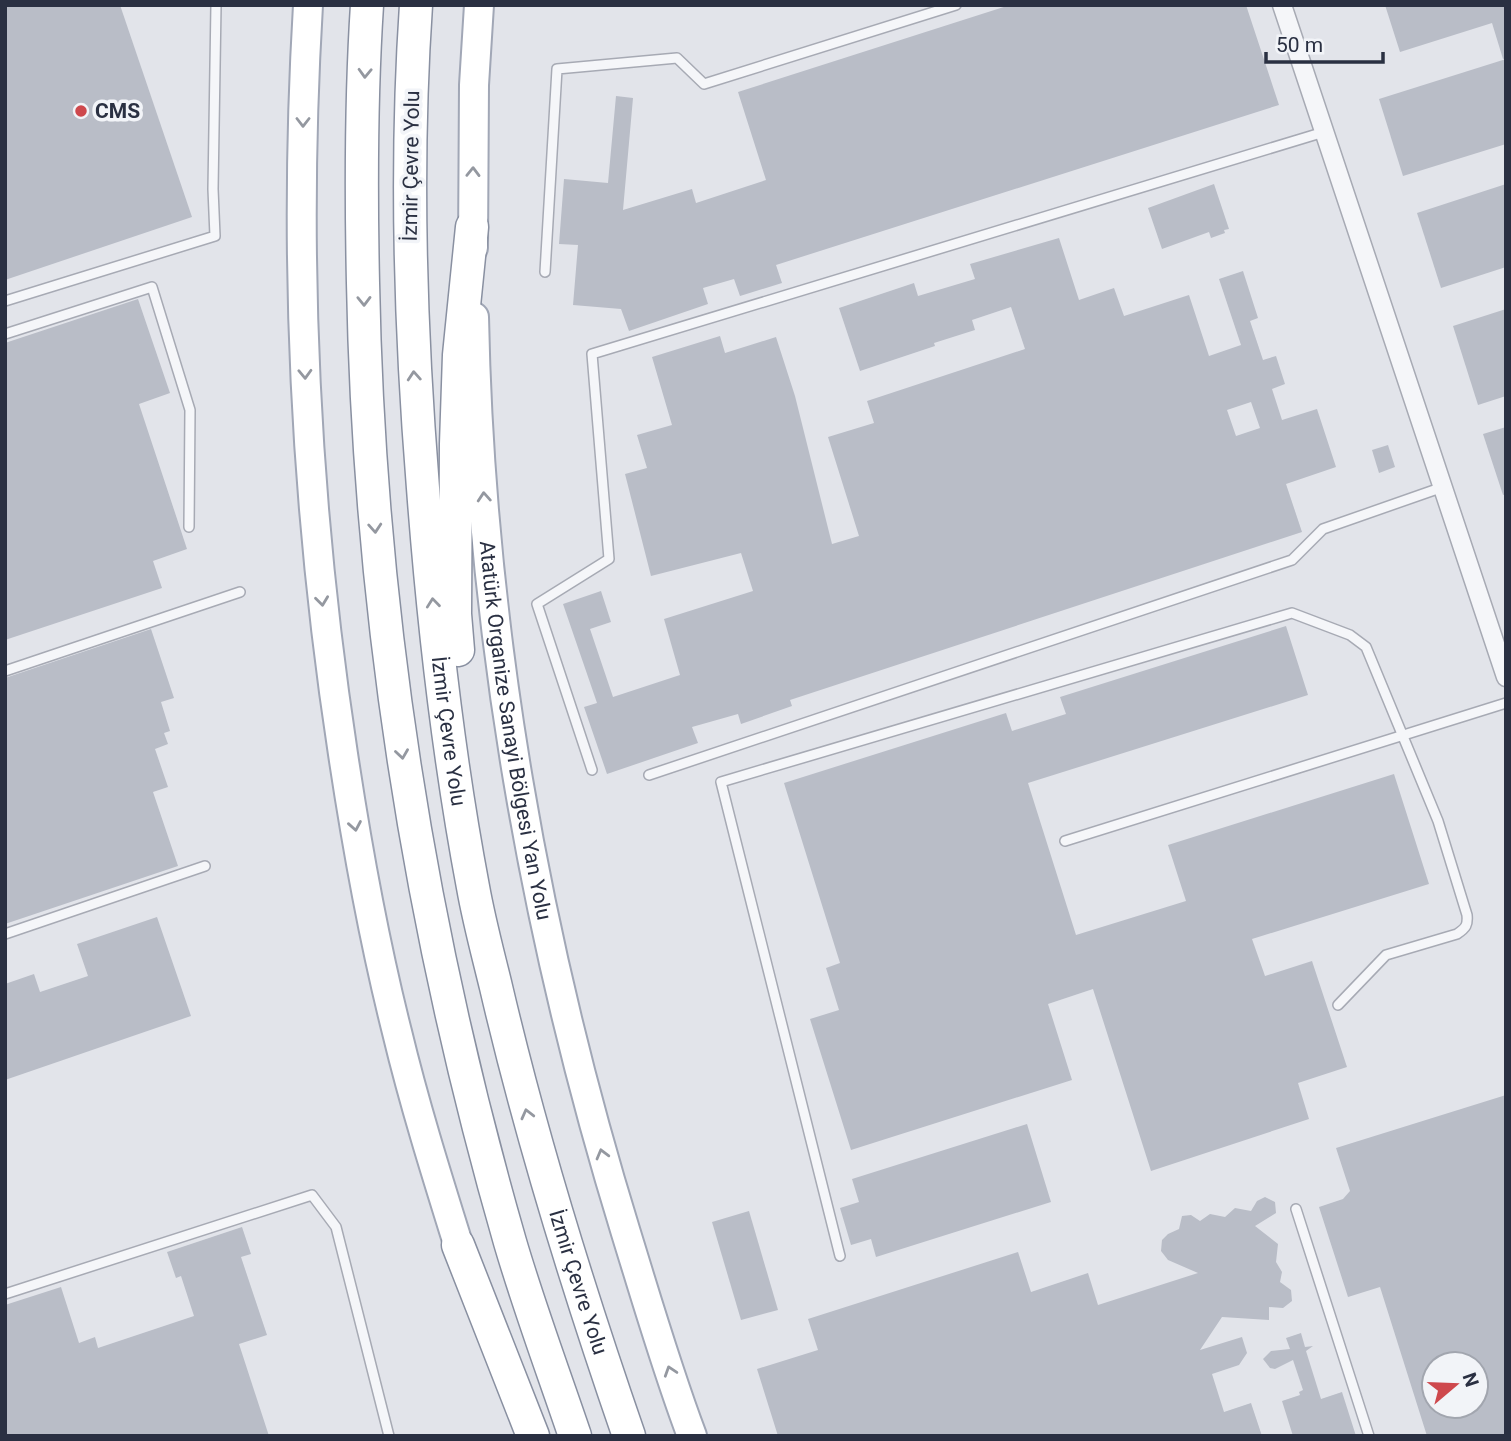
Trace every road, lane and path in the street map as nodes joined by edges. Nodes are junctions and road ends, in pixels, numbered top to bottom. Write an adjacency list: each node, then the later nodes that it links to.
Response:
1 (216, 5): 11 (lane)
2 (308, 5): 28 (main road, one-way to 28)
3 (368, 5): 34 (highway, one-way to 34)
4 (416, 5): 24 (highway, İzmir Çevre Yolu, one-way to 4)
5 (479, 5): 9 (main road, Atatürk Organize Sanayi Bölgesi Yan Yolu, one-way to 5)
6 (956, 5): 10 (lane)
7 (1282, 5): 8 (street)
8 (1324, 132): 13 (street); 20 (lane)
9 (472, 227): 24 (highway); 36 (main road, Atatürk Organize Sanayi Bölgesi Yan Yolu, one-way to 9)
10 (545, 272)
11 (5, 301)
12 (5, 334): 14 (lane)
13 (1443, 487): 17 (street); 21 (lane)
14 (189, 527)
15 (240, 592): 16 (lane)
16 (5, 671)
17 (1506, 677)
18 (1506, 703): 19 (lane)
19 (1402, 735): 22 (lane); 26 (lane); 29 (lane)
20 (592, 770)
21 (649, 775)
22 (1065, 841)
23 (205, 866): 25 (lane)
24 (473, 888): 35 (highway, İzmir Çevre Yolu, one-way to 24)
25 (5, 934)
26 (1338, 1005)
27 (1296, 1209): 37 (lane)
28 (458, 1245): 32 (main road); 33 (highway)
29 (840, 1256)
30 (5, 1294): 31 (lane)
31 (390, 1436)
32 (518, 1436)
33 (533, 1436)
34 (575, 1436)
35 (629, 1436)
36 (692, 1436)
37 (1369, 1436)

